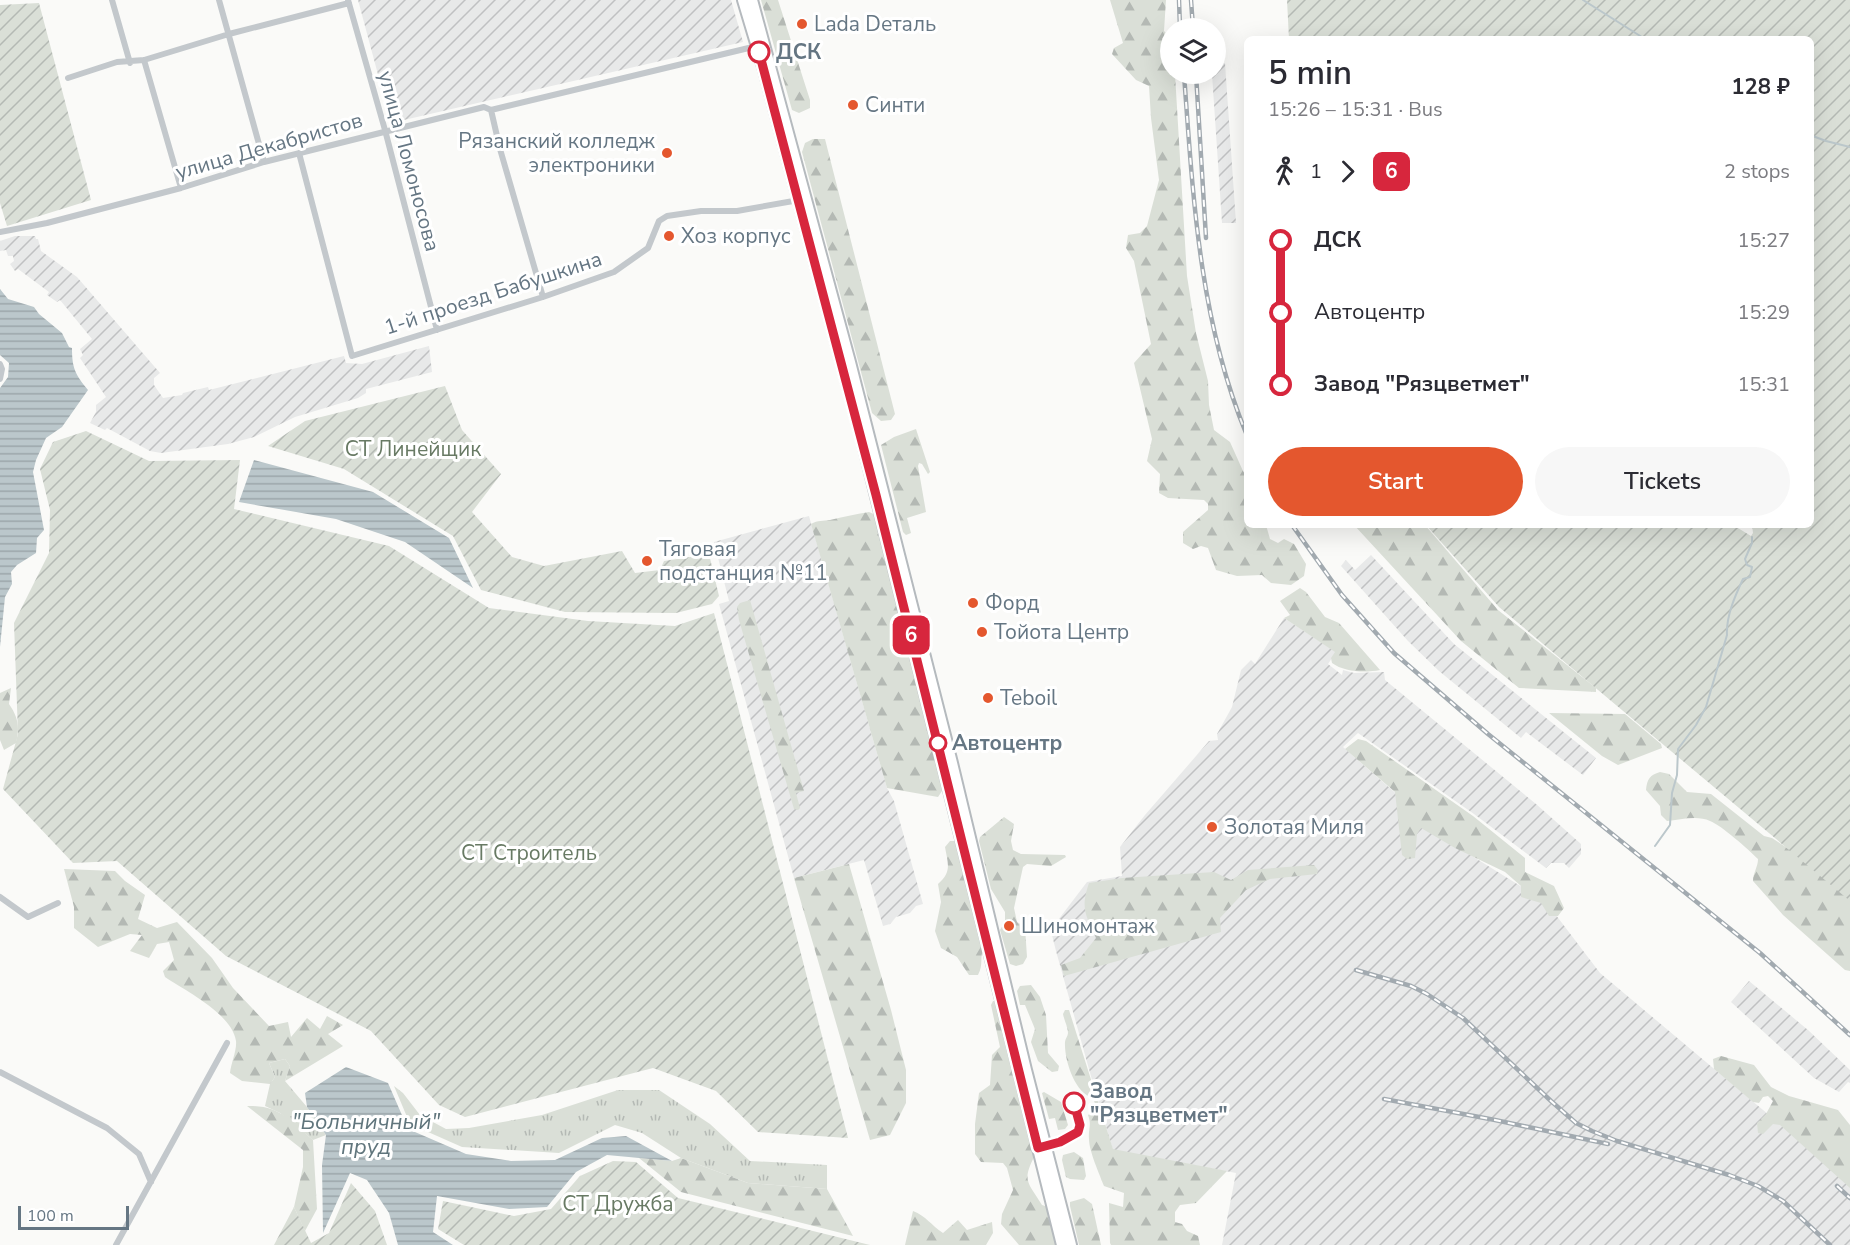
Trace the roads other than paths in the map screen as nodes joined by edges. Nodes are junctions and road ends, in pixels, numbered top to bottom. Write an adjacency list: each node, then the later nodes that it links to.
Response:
1 (112, 0): 9 (street)
2 (219, 0): 6 (street)
3 (743, 0): 7 (main road)
4 (752, 0): 29 (main road)
5 (349, 1): 6 (street); 12 (street, улица Ломоносова)
6 (229, 34): 8 (street); 14 (street)
7 (757, 46): 11 (street, улица Декабристов); 16 (main road)
8 (144, 60): 9 (street); 15 (street)
9 (130, 63): 10 (street)
10 (68, 78)
11 (491, 110): 12 (street, улица Декабристов); 18 (street)
12 (385, 130): 13 (street, улица Декабристов); 19 (street, улица Ломоносова)
13 (299, 153): 14 (street, улица Декабристов); 19 (street, 1-й проезд Бабушкина)
14 (264, 162): 15 (street, улица Декабристов)
15 (181, 188): 17 (street, улица Декабристов)
16 (799, 200): 18 (street, 1-й проезд Бабушкина); 28 (main road)
17 (0, 232)
18 (543, 297): 19 (street, 1-й проезд Бабушкина)
19 (437, 330)
20 (0, 364): 21 (street)
21 (0, 379)
22 (0, 897): 23 (street)
23 (58, 903)
24 (227, 1043): 26 (street)
25 (0, 1072): 26 (street)
26 (151, 1182): 27 (street)
27 (116, 1245)
28 (1062, 1245)
29 (1071, 1245)

